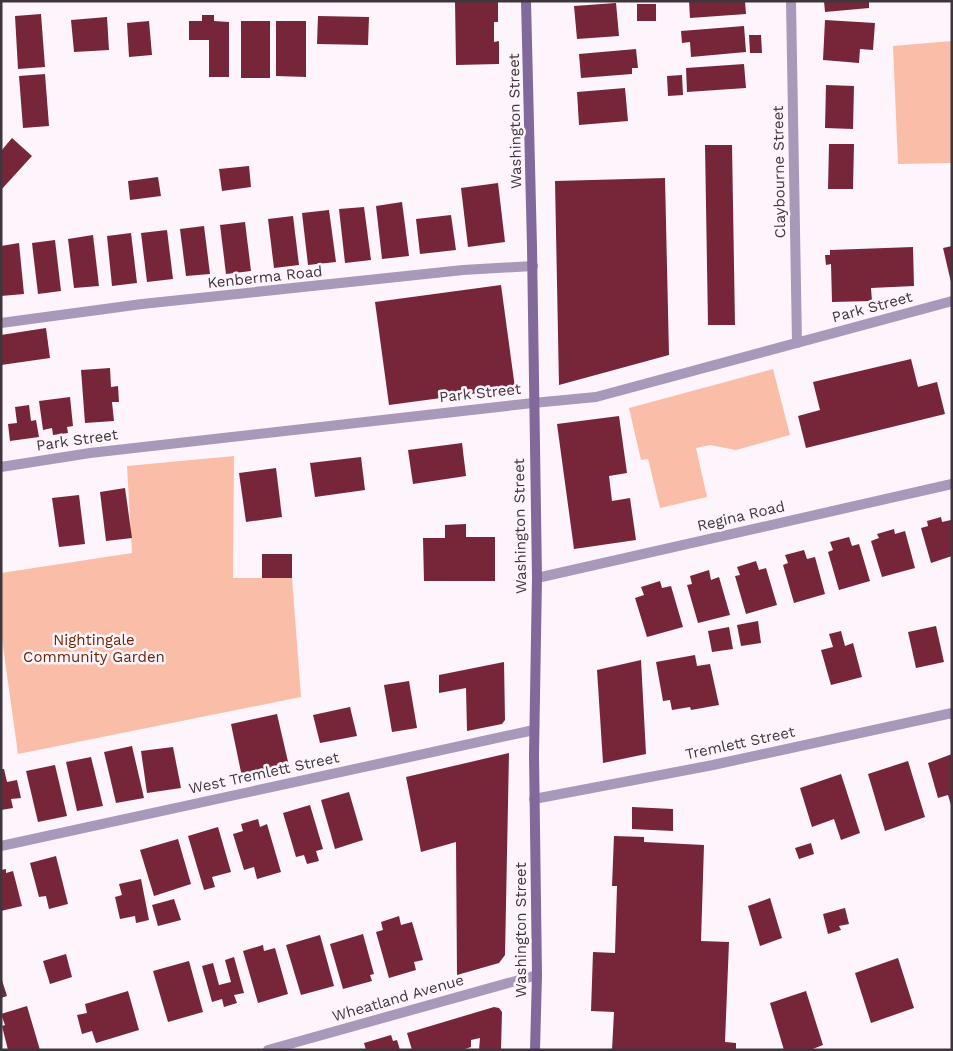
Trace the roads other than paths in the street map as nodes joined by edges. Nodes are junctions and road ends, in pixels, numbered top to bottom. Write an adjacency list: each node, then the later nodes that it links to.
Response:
1 (526, 1): 3 (main road, Washington Street)
2 (791, 1): 6 (street, Claybourne Street)
3 (533, 266): 5 (street, Kenberma Road); 7 (main road, Washington Street)
4 (952, 301): 6 (street, Park Street)
5 (1, 323)
6 (797, 343): 7 (street, Park Street)
7 (533, 403): 8 (street, Park Street); 10 (main road, Washington Street)
8 (1, 467)
9 (952, 484): 10 (street, Regina Road)
10 (537, 578): 12 (main road, Washington Street)
11 (952, 713): 13 (street, Tremlett Street)
12 (534, 730): 13 (main road, Washington Street); 14 (street, West Tremlett Street)
13 (534, 799): 15 (main road, Washington Street)
14 (1, 846)
15 (537, 975): 16 (street, Wheatland Avenue); 17 (main road, Washington Street)
16 (268, 1050)
17 (534, 1050)

